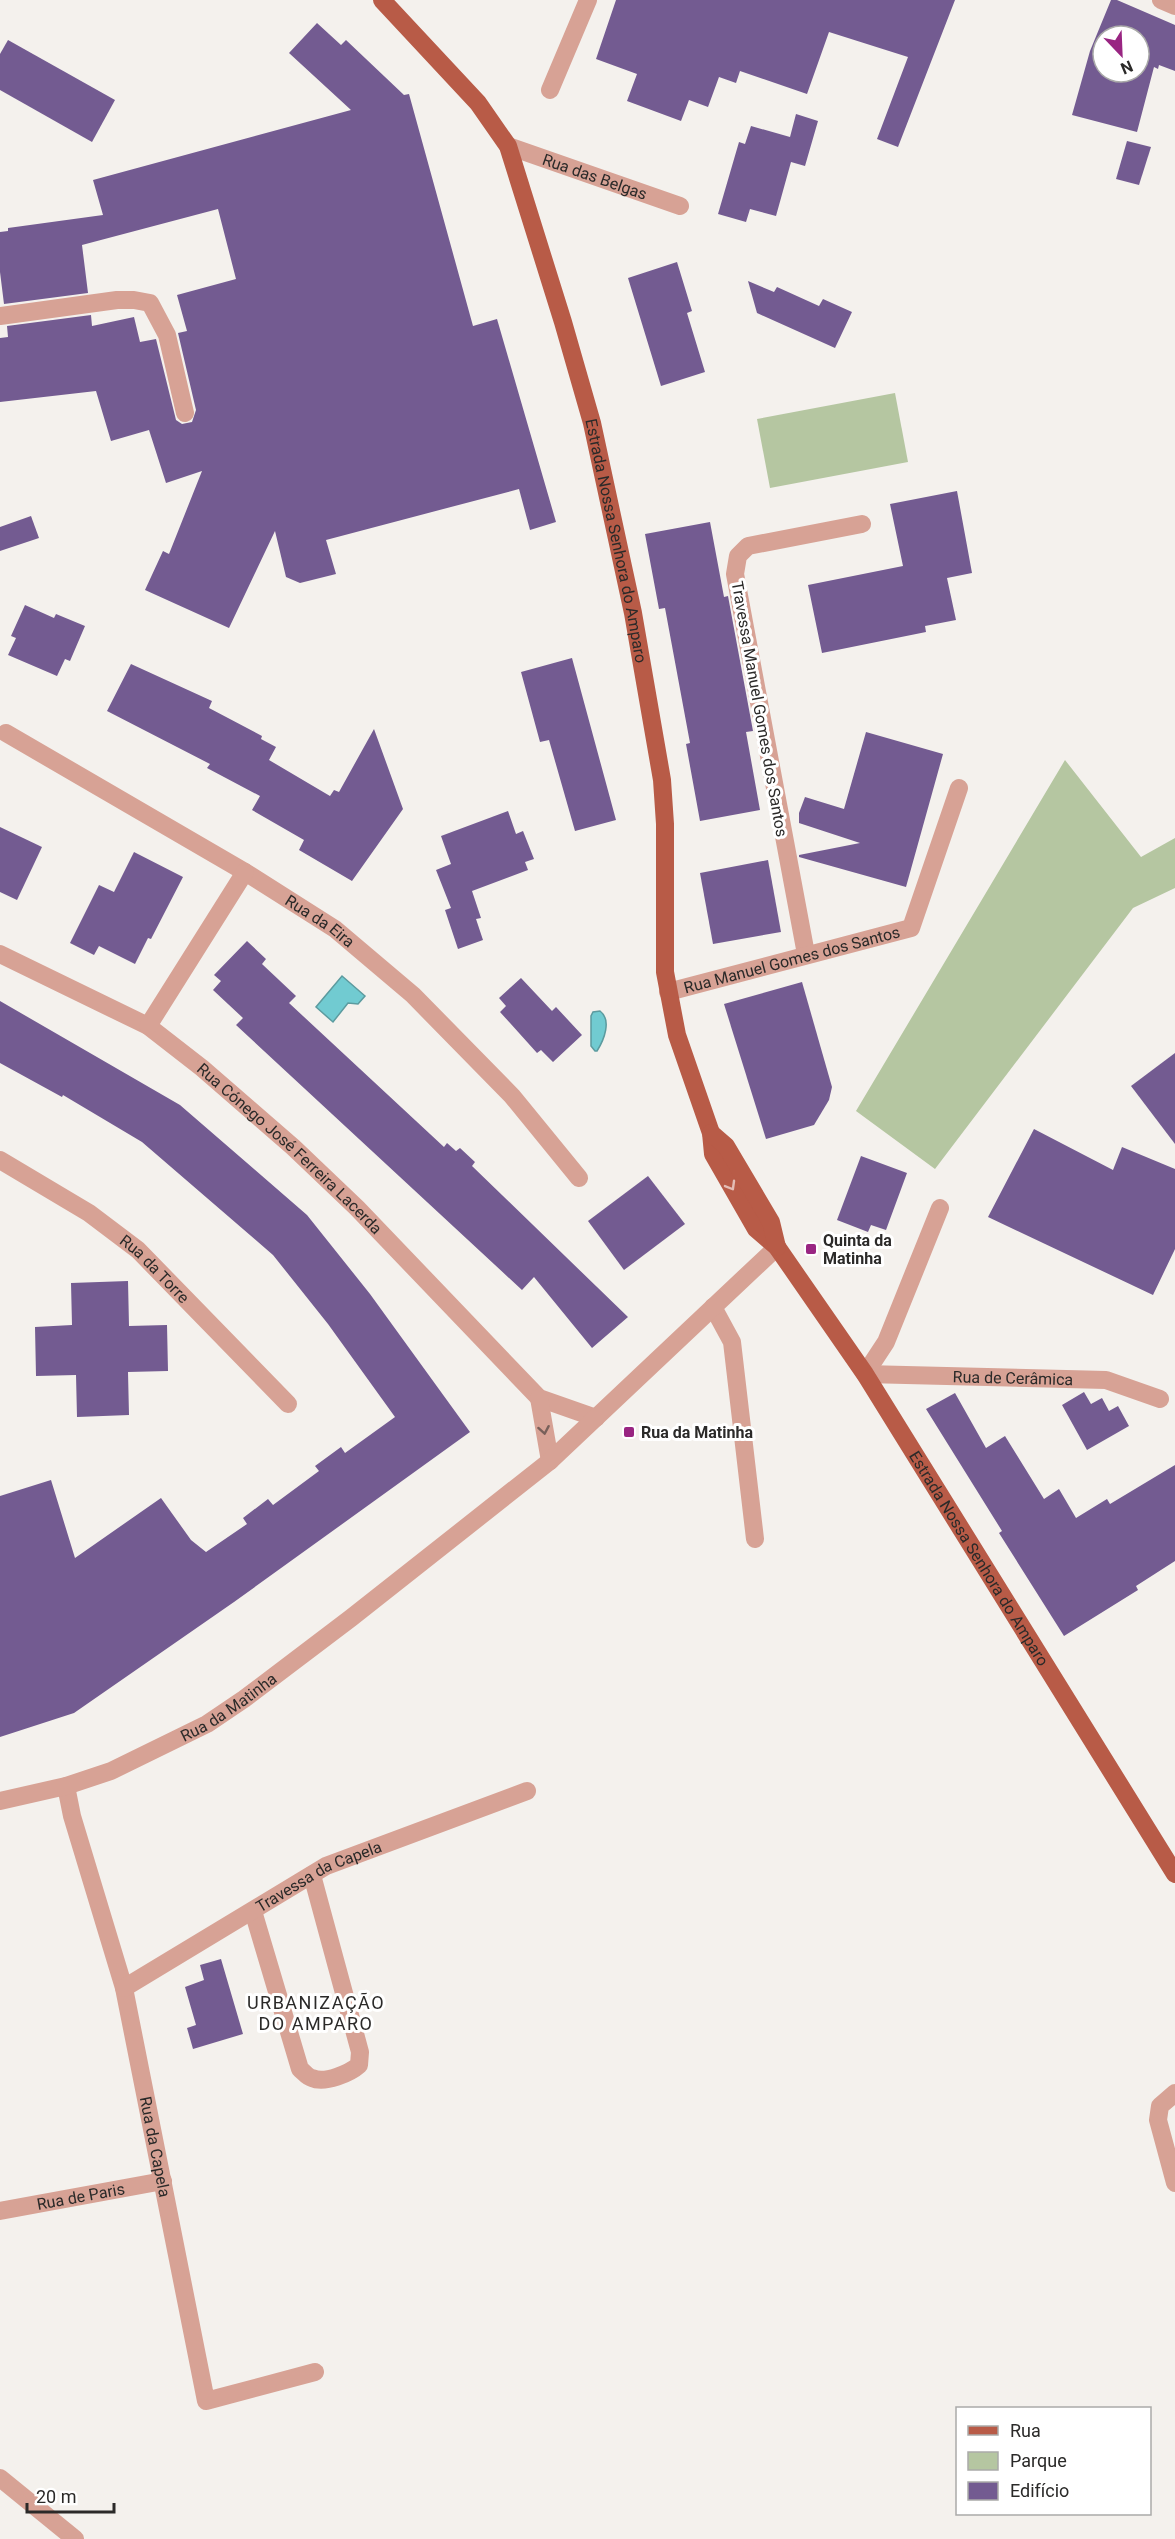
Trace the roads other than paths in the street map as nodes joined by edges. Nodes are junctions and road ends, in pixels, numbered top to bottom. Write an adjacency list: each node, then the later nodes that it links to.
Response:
1 (382, 0): 6 (main road, Estrada Nossa Senhora do Amparo)
2 (588, 0): 5 (street)
3 (1161, 0): 4 (street)
4 (1175, 6)
5 (550, 90)
6 (508, 146): 7 (street, Rua das Belgas); 16 (main road, Estrada Nossa Senhora do Amparo)
7 (680, 206)
8 (0, 316): 9 (street)
9 (185, 413)
10 (862, 524): 15 (street, Travessa Manuel Gomes dos Santos)
11 (6, 733): 13 (street, Rua da Eira)
12 (959, 788): 15 (street, Rua Manuel Gomes dos Santos)
13 (245, 872): 17 (street); 19 (street, Rua da Eira)
14 (0, 954): 17 (street, Rua Cónego José Ferreira Lacerda)
15 (806, 954): 16 (street, Rua Manuel Gomes dos Santos)
16 (668, 992): 21 (main road, Estrada Nossa Senhora do Amparo)
17 (148, 1026): 24 (street, Rua Cónego José Ferreira Lacerda)
18 (0, 1161): 26 (street, Rua da Torre)
19 (579, 1178)
20 (940, 1208): 23 (street)
21 (777, 1247): 22 (street, Rua da Matinha); 23 (main road, Estrada Nossa Senhora do Amparo)
22 (714, 1307): 27 (street, Rua da Matinha); 29 (street)
23 (865, 1374): 25 (street, Rua de Cerâmica); 33 (main road, Estrada Nossa Senhora do Amparo)
24 (539, 1398): 27 (street, Rua Cónego José Ferreira Lacerda); 28 (street, one-way to 28)
25 (1160, 1398)
26 (288, 1404)
27 (596, 1418): 28 (street, Rua da Matinha)
28 (550, 1461): 30 (street, Rua da Matinha)
29 (755, 1539)
30 (66, 1786): 32 (street, Rua da Matinha); 36 (street, Rua da Capela)
31 (527, 1791): 34 (street, Travessa da Capela)
32 (0, 1801)
33 (1175, 1874)
34 (312, 1875): 35 (street, Travessa da Capela); 35 (street)
35 (253, 1911): 36 (street, Travessa da Capela)
36 (124, 1988): 38 (street, Rua da Capela)
37 (1175, 2093): 39 (street)
38 (163, 2181): 40 (street, Rua de Paris); 41 (street, Rua da Capela)
39 (1175, 2183)
40 (0, 2211)
41 (315, 2372)
42 (0, 2478): 43 (street)
43 (75, 2539)

